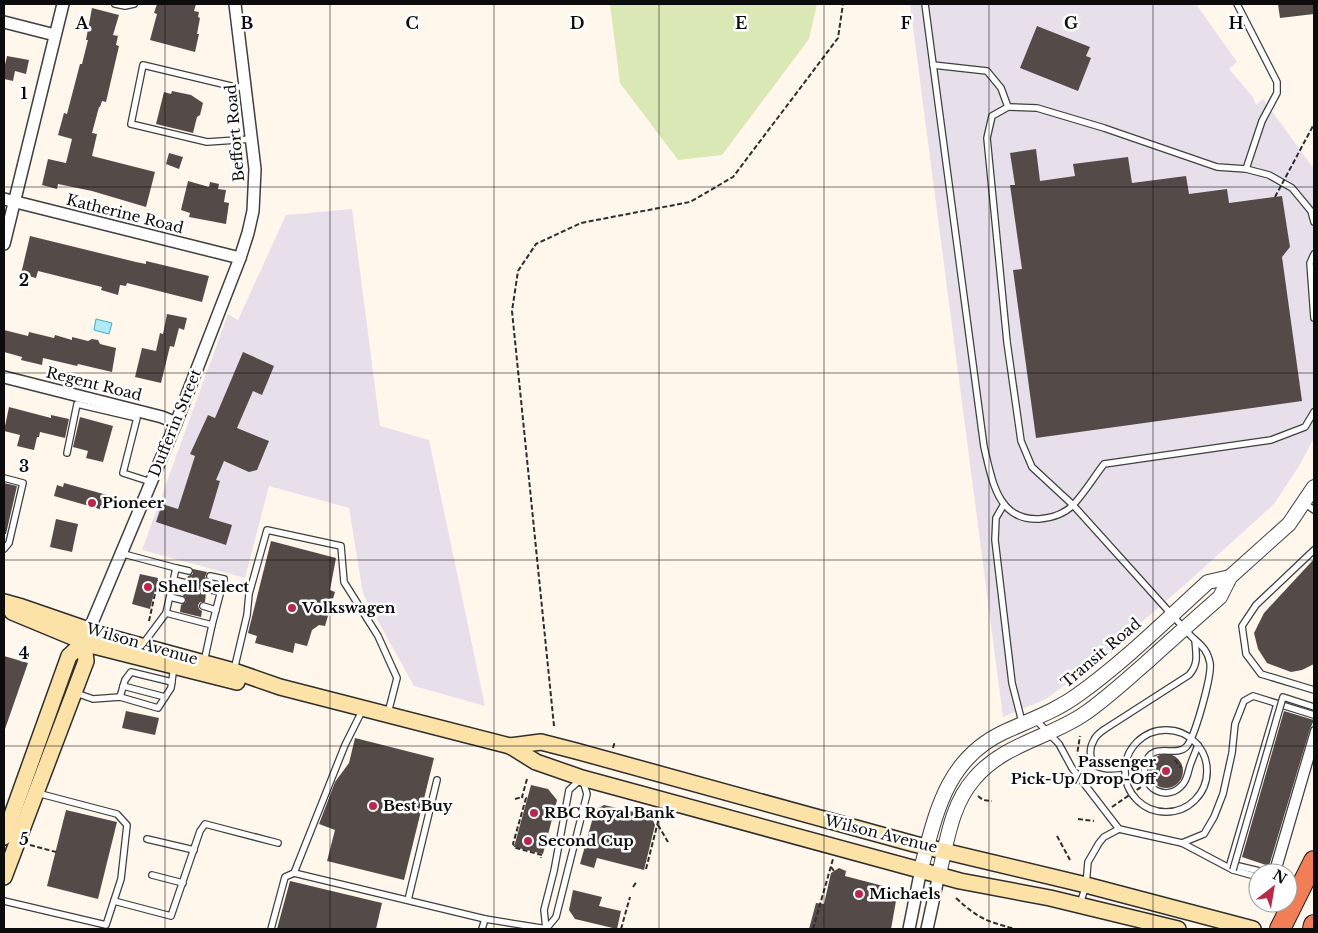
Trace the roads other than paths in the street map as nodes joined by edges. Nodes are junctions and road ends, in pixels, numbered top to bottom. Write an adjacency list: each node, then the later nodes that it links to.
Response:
1 (64, 4): 8 (street)
2 (115, 4): 3 (lane)
3 (134, 4)
4 (235, 4): 10 (street, Beffort Road)
5 (925, 4): 9 (lane)
6 (1236, 4): 13 (lane)
7 (4, 22): 8 (street)
8 (55, 35): 14 (street)
9 (933, 65): 11 (lane); 29 (lane)
10 (246, 87): 12 (street, Beffort Road); 12 (lane)
11 (1008, 107): 13 (lane); 30 (lane)
12 (252, 139): 18 (street, Beffort Road)
13 (1246, 169): 15 (lane)
14 (9, 201): 16 (street); 18 (street, Katherine Road)
15 (1314, 222)
16 (4, 244)
17 (1314, 254): 19 (lane)
18 (240, 258): 24 (street, Dufferin Street)
19 (1314, 318)
20 (4, 377): 21 (street, Regent Road)
21 (78, 400): 22 (street, Regent Road); 25 (lane)
22 (119, 410): 24 (street, Regent Road); 27 (lane)
23 (1314, 412): 30 (lane)
24 (176, 423): 27 (street, Dufferin Street)
25 (67, 453)
26 (4, 478): 32 (lane)
27 (151, 482): 34 (street, Dufferin Street)
28 (1314, 487): 31 (street, Transit Road)
29 (1004, 504): 30 (lane); 71 (lane)
30 (1073, 505): 50 (lane)
31 (1309, 507): 38 (street, Transit Road)
32 (4, 549)
33 (1314, 550): 62 (lane)
34 (120, 554): 35 (lane); 53 (street, Dufferin Street)
35 (176, 568): 36 (lane); 39 (lane)
36 (189, 571)
37 (210, 576): 42 (lane)
38 (1230, 577): 50 (street, Transit Road); 52 (street, Transit Road)
39 (174, 580): 40 (lane); 43 (lane)
40 (186, 584)
41 (208, 589): 42 (lane)
42 (220, 592): 48 (lane)
43 (170, 597): 44 (lane); 49 (lane)
44 (182, 600)
45 (4, 602): 53 (main road, Wilson Avenue)
46 (204, 606): 48 (lane)
47 (4, 607): 53 (main road, Wilson Avenue)
48 (216, 610): 51 (lane)
49 (166, 613): 51 (lane); 55 (lane)
50 (1172, 614): 52 (lane); 71 (street, Transit Road)
51 (212, 625): 56 (lane)
52 (1185, 628): 54 (lane); 73 (street, Transit Road)
53 (87, 636): 55 (main road, Wilson Avenue); 57 (main road, Wilson Avenue); 63 (main road, Dufferin Street); 85 (main road, Dufferin Street)
54 (1195, 640): 74 (lane); 80 (lane)
55 (142, 646): 56 (main road, Wilson Avenue)
56 (204, 662): 58 (main road, Wilson Avenue)
57 (174, 666): 59 (lane); 61 (main road, Wilson Avenue)
58 (234, 671): 61 (main road, Wilson Avenue); 69 (lane)
59 (172, 682): 60 (lane); 65 (lane)
60 (123, 686): 64 (lane); 65 (lane)
61 (280, 687): 68 (main road, Wilson Avenue)
62 (1314, 690)
63 (74, 692): 64 (lane); 83 (main road, Dufferin Street)
64 (120, 697): 65 (lane)
65 (165, 698)
66 (1278, 704): 70 (lane); 88 (lane); 96 (lane)
67 (1314, 707): 98 (lane, bridge)
68 (363, 709): 69 (main road, Wilson Avenue); 99 (lane)
69 (387, 715): 76 (main road, Wilson Avenue)
70 (1314, 715)
71 (1029, 721): 73 (lane); 89 (street, Transit Road)
72 (1314, 730): 94 (lane)
73 (1048, 733): 84 (lane); 92 (street, Transit Road)
74 (1192, 737): 75 (lane); 79 (lane); 80 (lane)
75 (1198, 745): 79 (lane); 80 (lane)
76 (510, 746): 78 (main road, Wilson Avenue); 81 (main road, Wilson Avenue)
77 (1314, 746): 95 (lane)
78 (588, 754): 81 (main road); 89 (main road, Wilson Avenue)
79 (1146, 763): 80 (lane)
80 (1124, 766)
81 (582, 778): 97 (main road, Wilson Avenue); 114 (lane); 114 (lane)
82 (437, 780): 107 (lane)
83 (35, 792): 90 (main road, Dufferin Street); 108 (lane)
84 (1119, 829): 88 (lane); 105 (lane)
85 (4, 837)
86 (147, 839): 91 (lane)
87 (278, 843): 91 (lane)
88 (1182, 843): 98 (lane)
89 (927, 846): 92 (main road, Wilson Avenue); 97 (street, Transit Road)
90 (9, 848): 103 (main road, Dufferin Street)
91 (194, 850): 104 (lane)
92 (945, 850): 100 (street, Transit Road); 105 (main road, Wilson Avenue)
93 (1314, 861): 119 (highway)
94 (1275, 863)
95 (1280, 863)
96 (1248, 868)
97 (921, 869): 100 (main road, Wilson Avenue); 115 (street)
98 (1233, 870): 101 (lane)
99 (294, 872): 107 (lane); 112 (lane)
100 (939, 874): 109 (main road, Wilson Avenue); 116 (street)
101 (1248, 874)
102 (152, 875): 104 (lane)
103 (4, 877)
104 (183, 882): 108 (lane)
105 (1086, 885): 109 (lane); 118 (main road, Wilson Avenue)
106 (4, 900): 108 (lane)
107 (408, 900): 110 (lane)
108 (114, 901)
109 (1080, 905): 117 (main road, Wilson Avenue)
110 (485, 919): 113 (lane); 114 (lane)
111 (1314, 926): 120 (highway)
112 (271, 929)
113 (482, 929)
114 (546, 929)
115 (909, 929)
116 (927, 929)
117 (1178, 929)
118 (1253, 929)
119 (1280, 929)
120 (1313, 929)

